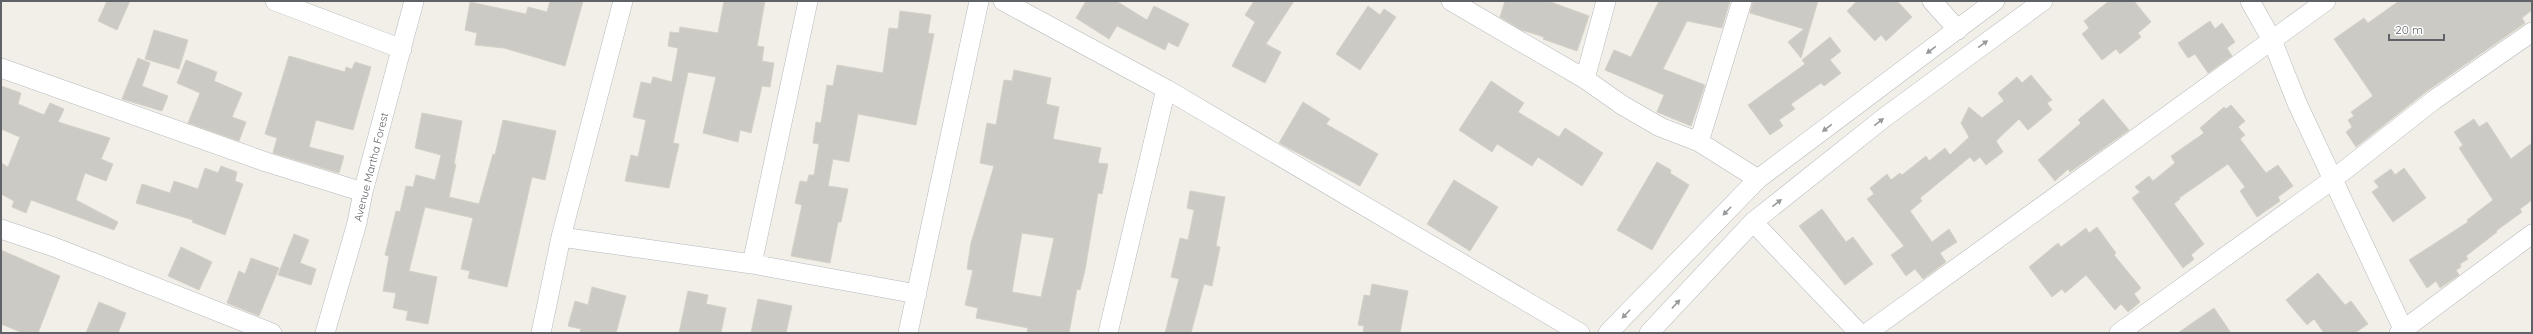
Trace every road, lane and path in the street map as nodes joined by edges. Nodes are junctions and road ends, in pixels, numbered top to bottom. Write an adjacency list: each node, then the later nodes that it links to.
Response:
1 (274, 1): 19 (street)
2 (414, 1): 19 (street, Avenue Martha Forest)
3 (623, 1): 30 (street)
4 (808, 1): 31 (street)
5 (979, 1): 32 (street)
6 (1451, 1): 15 (street)
7 (1606, 1): 21 (street)
8 (1742, 1): 23 (street)
9 (1932, 1): 16 (street)
10 (1995, 1): 16 (street)
11 (2043, 1): 27 (street, one-way to 11)
12 (2250, 1): 18 (street)
13 (2326, 1): 18 (street)
14 (1014, 3): 22 (street)
15 (1472, 7): 21 (street)
16 (1958, 30): 24 (street, one-way to 24)
17 (2532, 32): 25 (street)
18 (2272, 40): 25 (street); 43 (street)
19 (402, 49): 26 (street, Avenue Martha Forest)
20 (1, 68): 26 (street)
21 (1585, 79): 23 (street)
22 (1166, 89): 38 (street); 39 (street)
23 (1699, 142): 24 (street)
24 (1758, 179): 40 (street, one-way to 40)
25 (2332, 180): 33 (street); 44 (street)
26 (363, 192): 35 (street, Avenue Martha Forest)
27 (1753, 222): 41 (street, one-way to 27); 42 (street)
28 (1, 229): 34 (street)
29 (2532, 234): 33 (street)
30 (561, 238): 31 (street); 36 (street)
31 (752, 264): 32 (street)
32 (917, 294): 37 (street)
33 (2403, 332)
34 (272, 333)
35 (325, 333)
36 (541, 333)
37 (908, 333)
38 (1108, 333)
39 (1580, 333)
40 (1608, 333)
41 (1649, 333)
42 (1859, 333)
43 (1867, 333)
44 (2119, 333)

